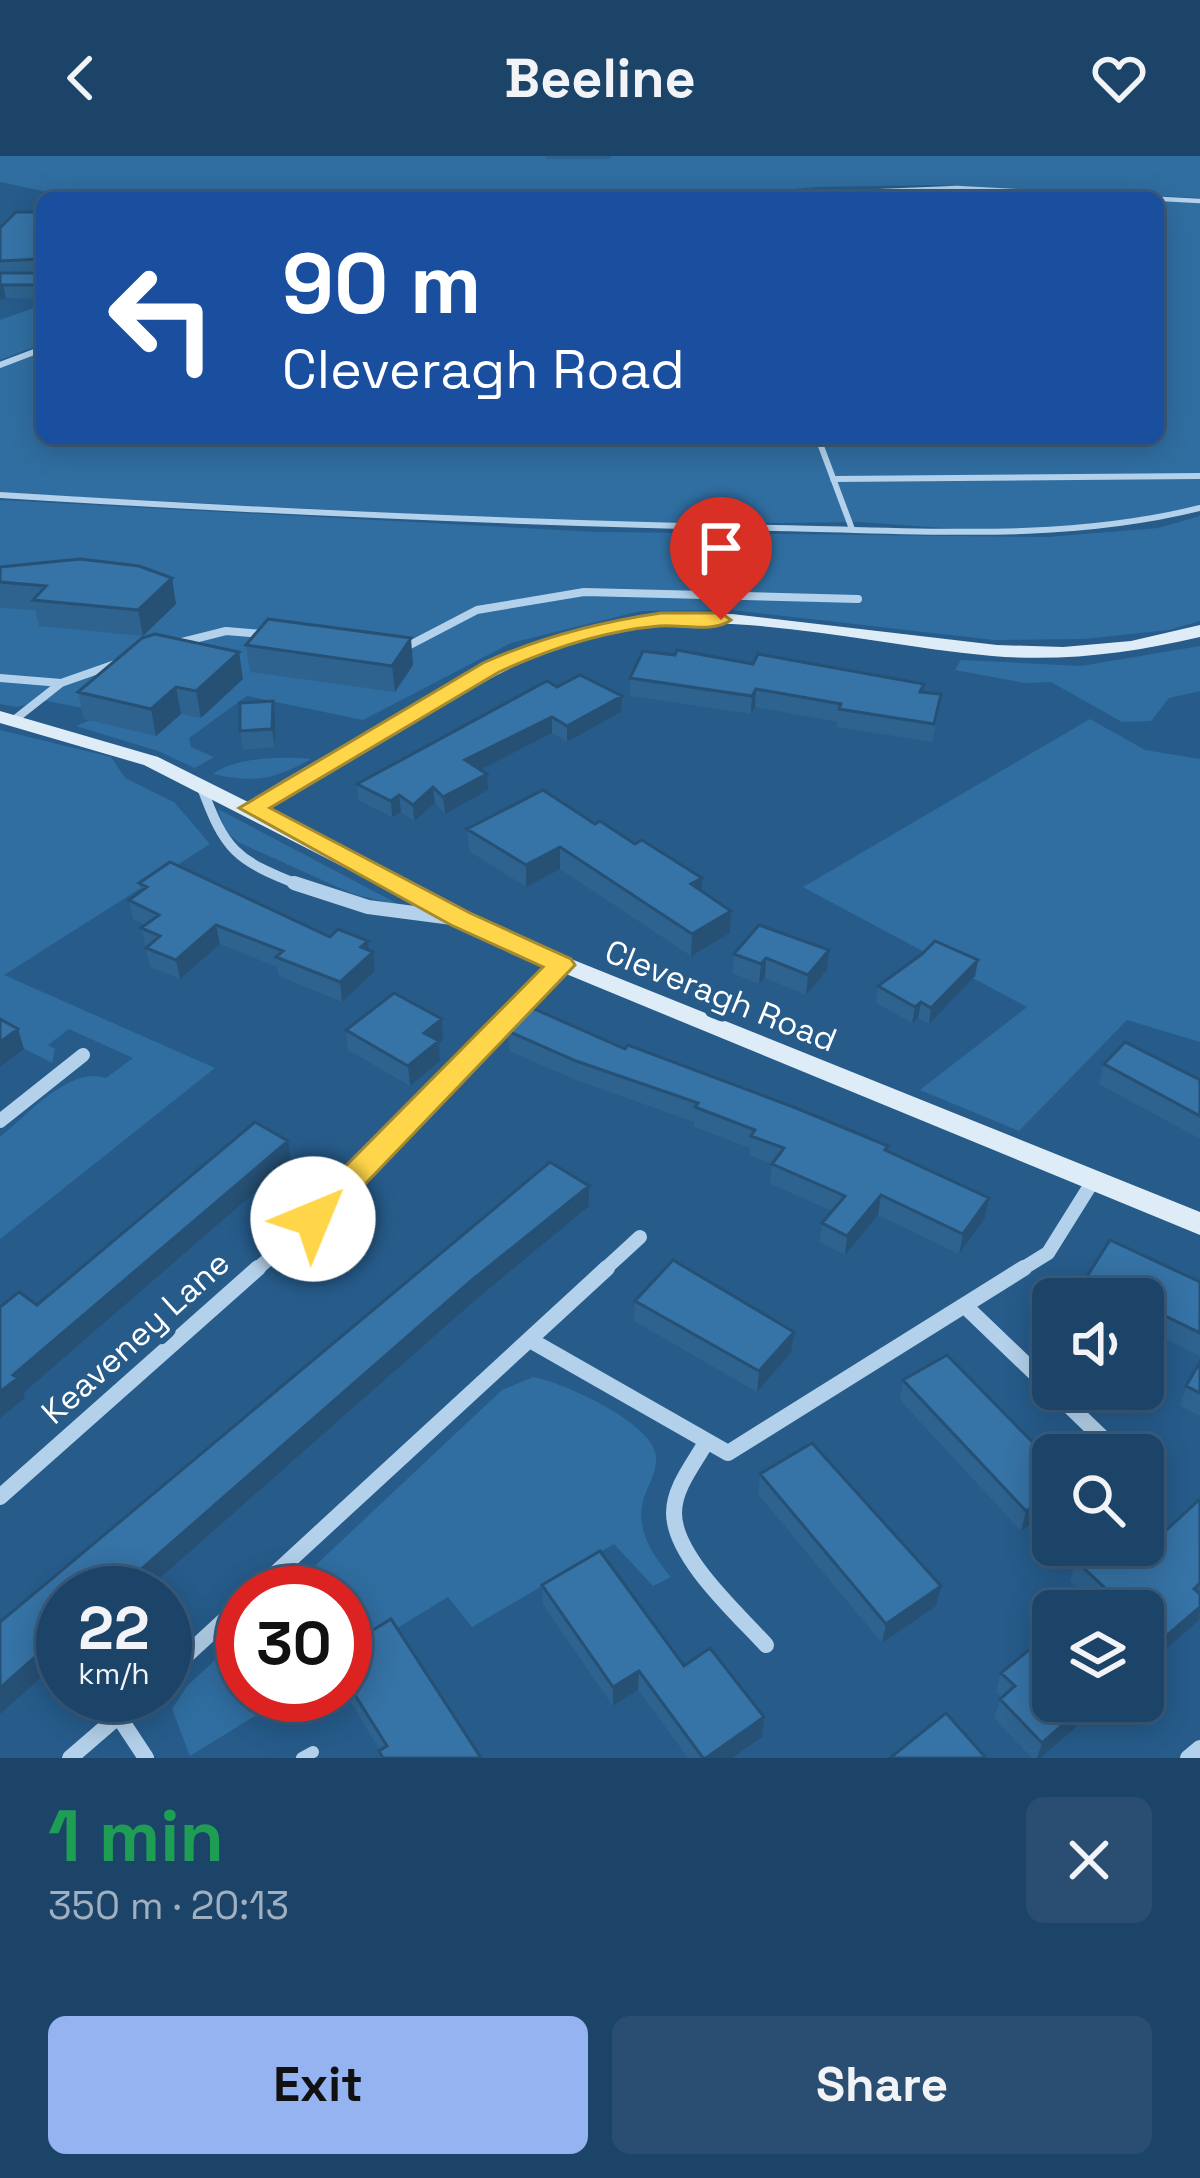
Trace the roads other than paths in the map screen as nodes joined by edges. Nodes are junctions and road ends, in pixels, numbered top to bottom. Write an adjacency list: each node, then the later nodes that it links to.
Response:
1 (822, 192): 2 (lane)
2 (1074, 192)
3 (1164, 197): 4 (lane)
4 (1200, 201)
5 (36, 352): 6 (lane)
6 (0, 365)
7 (820, 444): 9 (lane)
8 (1200, 476): 9 (lane)
9 (833, 479): 12 (lane)
10 (0, 495): 12 (lane)
11 (1200, 508): 12 (lane)
12 (852, 529)
13 (858, 599): 16 (lane)
14 (1200, 632): 23 (street)
15 (272, 634): 17 (lane)
16 (385, 644)
17 (168, 645)
18 (125, 661): 20 (lane)
19 (0, 678): 20 (lane)
20 (61, 683): 21 (lane)
21 (7, 718): 22 (street, Cleveragh Road)
22 (201, 783): 23 (street, Cleveragh Road); 24 (street)
23 (252, 808): 24 (street, Cleveragh Road)
24 (460, 919): 25 (street, Cleveragh Road)
25 (562, 965): 28 (street, Cleveragh Road); 35 (street, Keaveney Lane)
26 (83, 1055): 27 (street)
27 (0, 1121)
28 (1094, 1181): 29 (street, Cleveragh Road); 31 (street)
29 (1200, 1224)
30 (640, 1237): 32 (street)
31 (965, 1306): 33 (street); 34 (street)
32 (530, 1340): 34 (street); 36 (street)
33 (1099, 1434)
34 (705, 1444): 38 (street)
35 (0, 1498)
36 (283, 1566)
37 (216, 1628): 39 (street)
38 (766, 1645)
39 (192, 1650)
40 (113, 1722): 43 (street)
41 (122, 1722): 44 (street)
42 (1200, 1748): 45 (street)
43 (70, 1758)
44 (146, 1758)
45 (1188, 1758)

